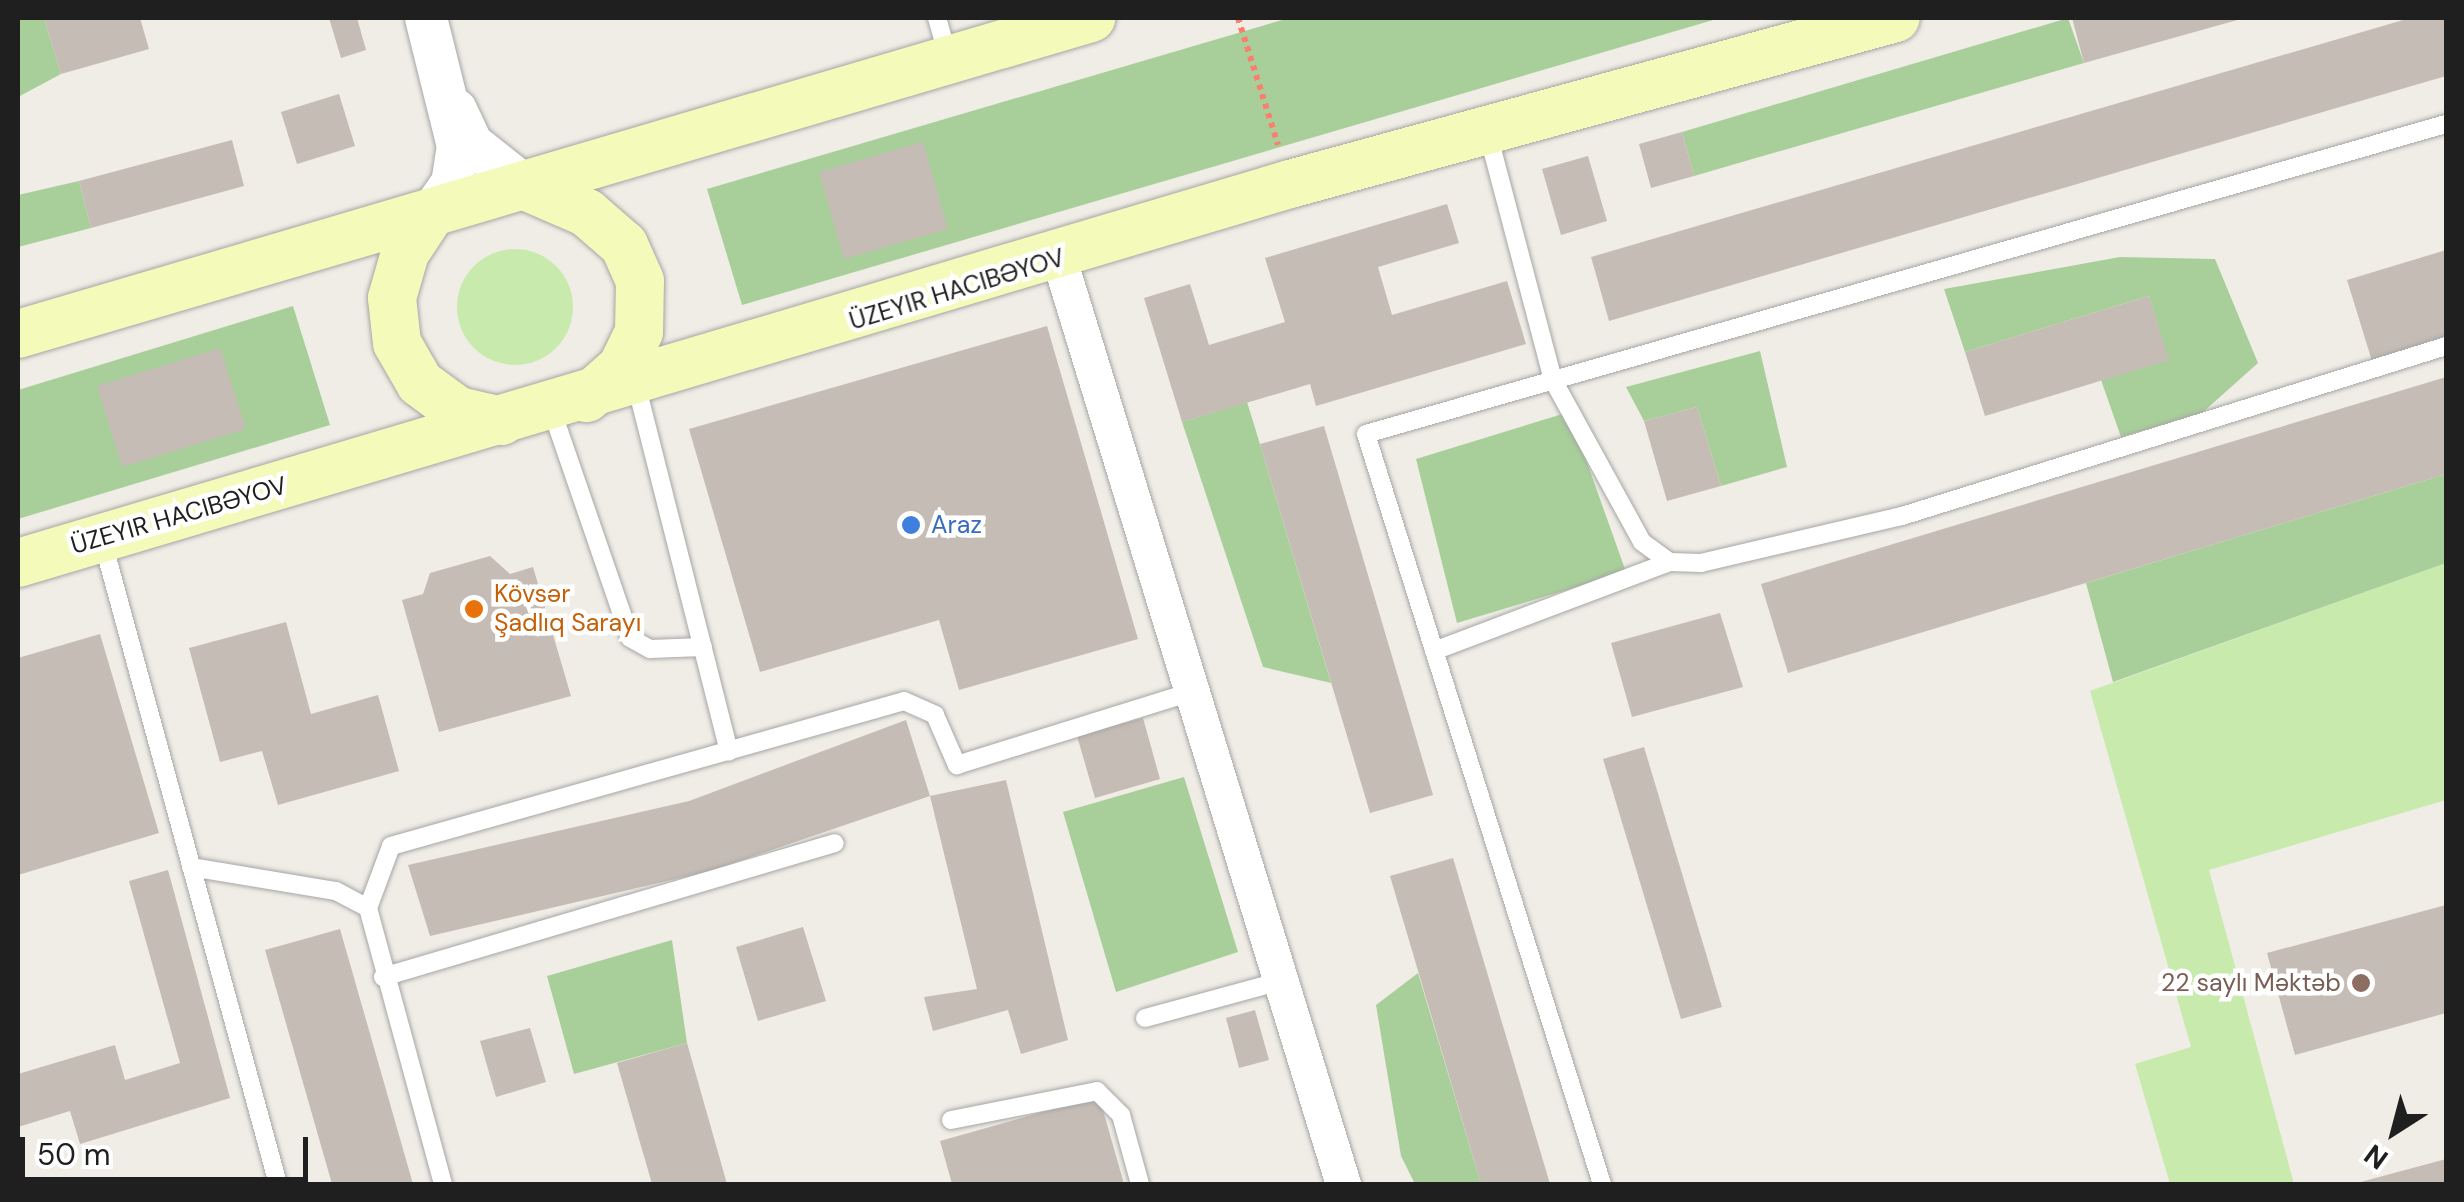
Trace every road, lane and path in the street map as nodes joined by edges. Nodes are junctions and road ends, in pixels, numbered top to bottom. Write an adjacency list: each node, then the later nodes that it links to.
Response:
1 (426, 18): 6 (street)
2 (1092, 18): 5 (main road)
3 (1238, 18): 9 (path)
4 (1896, 18): 8 (main road)
5 (943, 40): 10 (main road)
6 (450, 96): 10 (street); 11 (street)
7 (2446, 124): 15 (lane)
8 (1488, 134): 9 (main road); 15 (lane)
9 (1290, 184): 12 (main road)
10 (525, 186): 11 (main road); 17 (main road)
11 (432, 212): 13 (main road); 18 (main road)
12 (1060, 259): 16 (main road); 24 (street)
13 (18, 334)
14 (2446, 346): 20 (lane)
15 (1553, 380): 20 (lane); 23 (lane)
16 (636, 384): 17 (main road); 22 (lane)
17 (569, 402): 18 (main road); 22 (lane)
18 (502, 421): 19 (main road)
19 (102, 538): 21 (main road); 27 (lane)
20 (1670, 562): 23 (lane)
21 (18, 563)
22 (703, 647): 25 (lane)
23 (1434, 651): 37 (lane)
24 (1192, 692): 25 (lane); 30 (street)
25 (730, 751): 28 (lane)
26 (835, 843): 29 (lane)
27 (191, 867): 28 (lane); 33 (lane)
28 (368, 908): 29 (lane)
29 (383, 977): 34 (lane)
30 (1281, 981): 31 (lane); 36 (street)
31 (1145, 1018)
32 (952, 1120): 35 (lane)
33 (278, 1184)
34 (443, 1184)
35 (1140, 1184)
36 (1343, 1184)
37 (1602, 1184)

